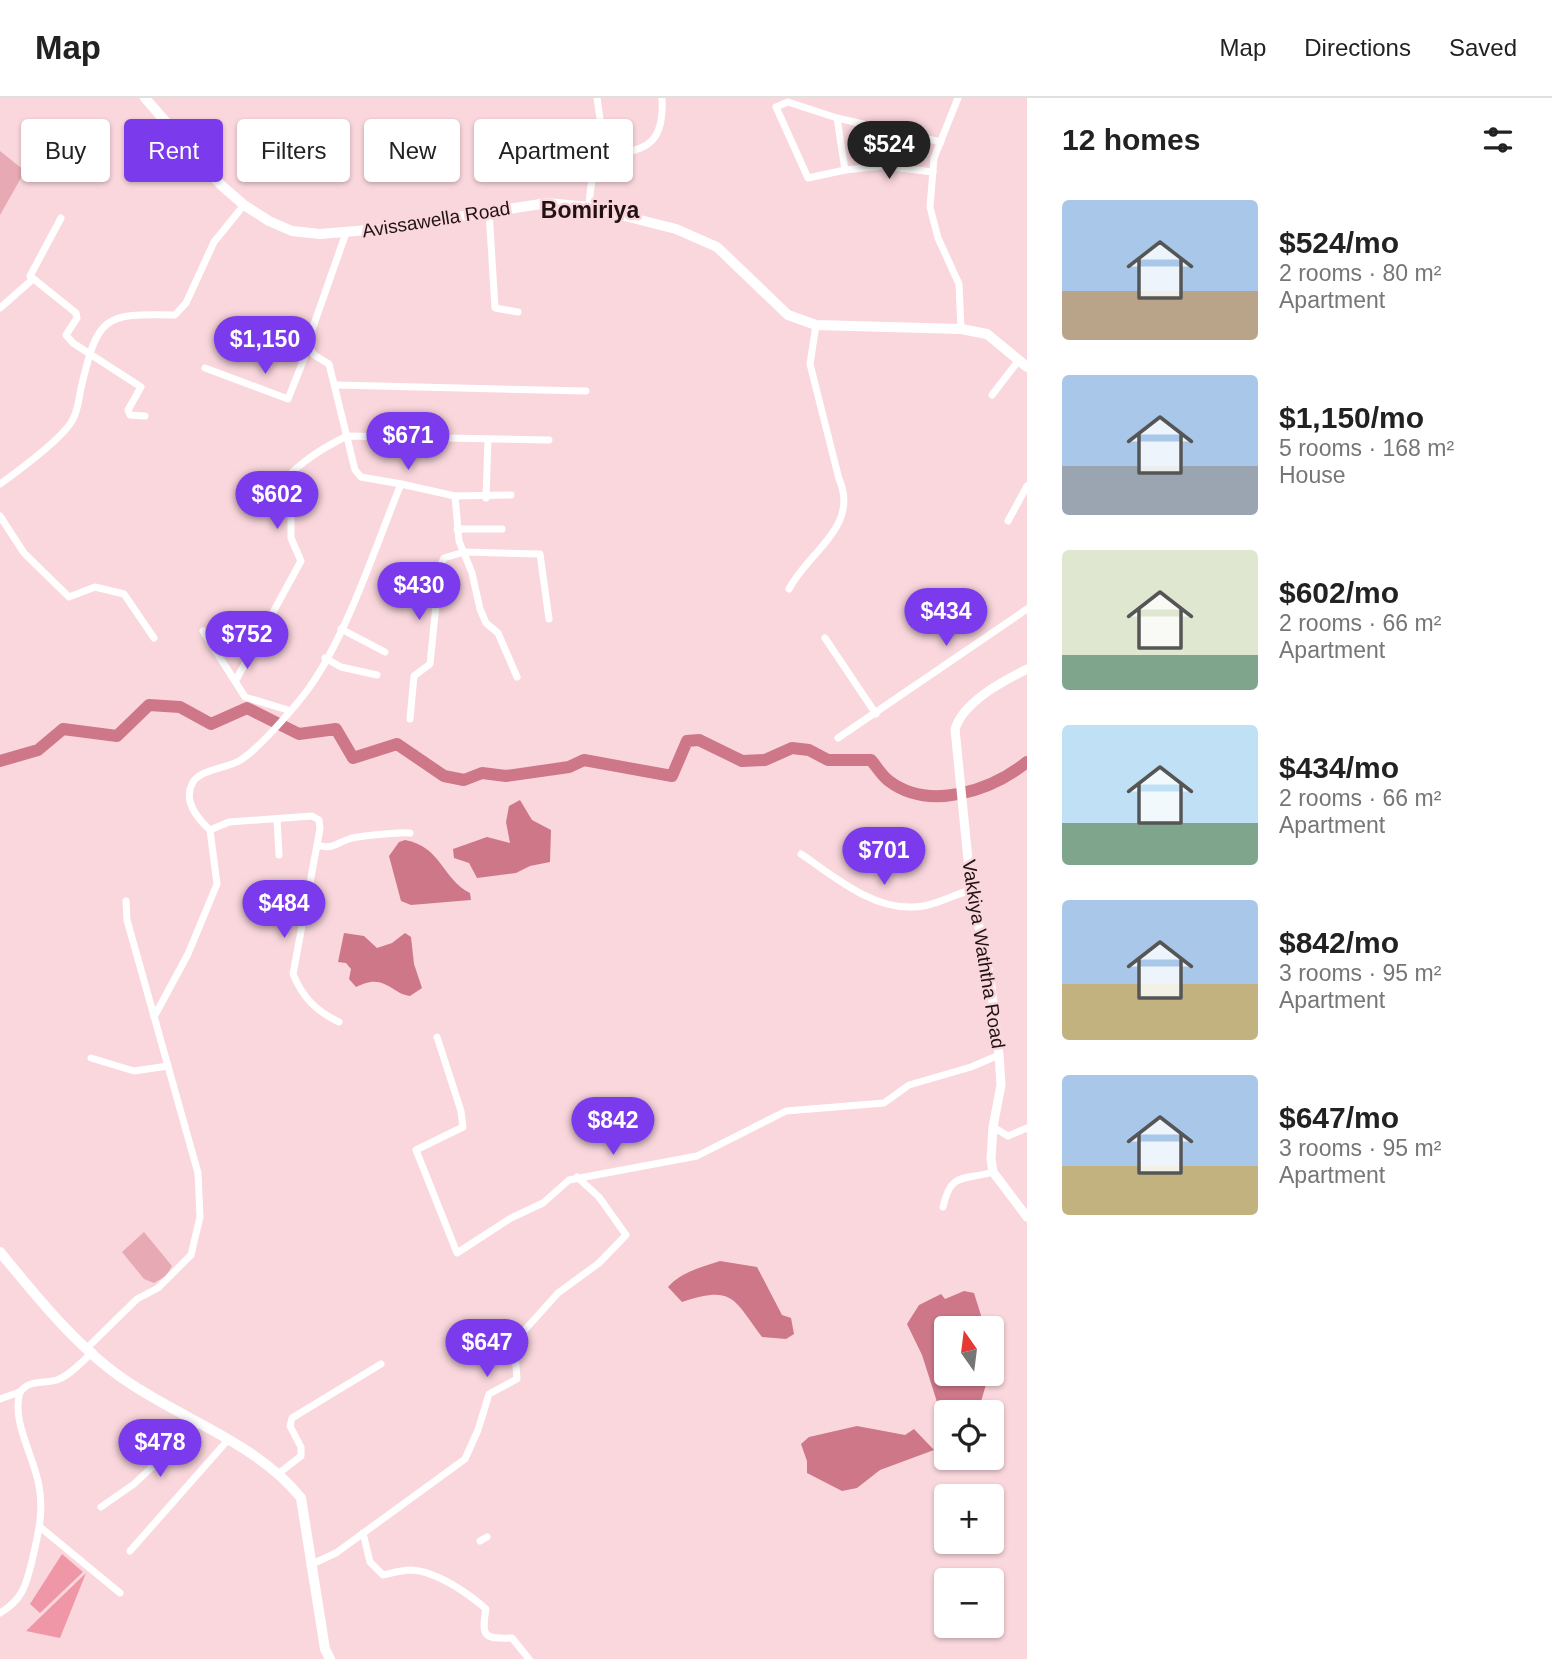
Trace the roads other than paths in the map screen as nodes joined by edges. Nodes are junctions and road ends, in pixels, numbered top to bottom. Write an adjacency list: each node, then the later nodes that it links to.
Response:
1 (145, 98): 12 (main road, Avissawella Road)
2 (597, 98): 6 (street)
3 (662, 98): 8 (street)
4 (958, 98): 7 (street)
5 (837, 118): 7 (street); 9 (street); 9 (street)
6 (600, 119)
7 (941, 142): 10 (street)
8 (633, 151)
9 (845, 170): 10 (street)
10 (933, 172): 21 (street)
11 (593, 182): 13 (street)
12 (244, 205): 16 (main road, Avissawella Road); 23 (street)
13 (589, 207): 14 (main road, Avissawella Road); 20 (main road, Avissawella Road)
14 (489, 211): 16 (main road, Avissawella Road); 19 (street)
15 (61, 218): 17 (street)
16 (346, 233): 22 (street)
17 (33, 279): 18 (street); 23 (street)
18 (0, 308)
19 (518, 312)
20 (816, 324): 21 (main road, Avissawella Road); 44 (street)
21 (961, 330): 24 (main road, Avissawella Road)
22 (309, 346): 25 (street); 26 (street)
23 (90, 353): 29 (street); 33 (street)
24 (1023, 363): 28 (street)
25 (205, 368)
26 (337, 385): 27 (street); 30 (street)
27 (586, 391)
28 (992, 395)
29 (145, 416)
30 (348, 436): 31 (street); 34 (street); 56 (street)
31 (488, 440): 32 (street); 38 (street)
32 (549, 440)
33 (0, 484)
34 (401, 484): 37 (street); 47 (street)
35 (1027, 486): 40 (street)
36 (511, 495): 38 (street)
37 (455, 496): 38 (street); 41 (street)
38 (486, 498)
39 (0, 516): 49 (street)
40 (1008, 522)
41 (457, 529): 42 (street); 43 (street)
42 (502, 529)
43 (464, 552): 46 (street); 55 (street); 59 (street)
44 (789, 589)
45 (1027, 610): 58 (street)
46 (549, 619)
47 (341, 628): 51 (street); 52 (street)
48 (203, 631): 56 (street)
49 (154, 638)
50 (825, 638): 58 (street)
51 (385, 652)
52 (325, 659): 54 (street); 57 (street)
53 (1027, 669): 67 (street, Vakkiya Waththa Road)
54 (377, 675)
55 (517, 677)
56 (236, 680): 57 (street)
57 (286, 714): 62 (street)
58 (876, 714): 60 (street)
59 (410, 719)
60 (838, 738)
61 (277, 819): 62 (street); 64 (street); 66 (street)
62 (210, 830): 69 (street)
63 (410, 833): 64 (street)
64 (318, 845): 70 (street)
65 (802, 854): 67 (street)
66 (279, 855)
67 (971, 890): 72 (street, Vakkiya Waththa Road)
68 (126, 901): 69 (street)
69 (154, 1017): 74 (street)
70 (339, 1022)
71 (437, 1037): 78 (street)
72 (999, 1055): 75 (street, Vakkiya Waththa Road); 78 (street)
73 (91, 1058): 74 (street)
74 (168, 1066): 82 (street)
75 (993, 1127): 76 (street); 77 (street, Vakkiya Waththa Road)
76 (1027, 1128)
77 (993, 1172): 79 (street); 80 (street)
78 (577, 1177): 91 (street)
79 (943, 1207)
80 (1027, 1217)
81 (0, 1252): 82 (main road)
82 (90, 1350): 84 (street); 86 (main road)
83 (381, 1364): 88 (street)
84 (20, 1392): 85 (street); 90 (street)
85 (0, 1399)
86 (198, 1424): 87 (main road); 89 (street)
87 (227, 1441): 88 (main road); 92 (street)
88 (278, 1474): 93 (main road)
89 (101, 1507)
90 (40, 1527): 94 (street); 95 (street)
91 (363, 1533): 93 (street); 97 (street)
92 (130, 1550)
93 (310, 1565): 96 (main road)
94 (120, 1592)
95 (0, 1613)
96 (331, 1659)
97 (529, 1659)

